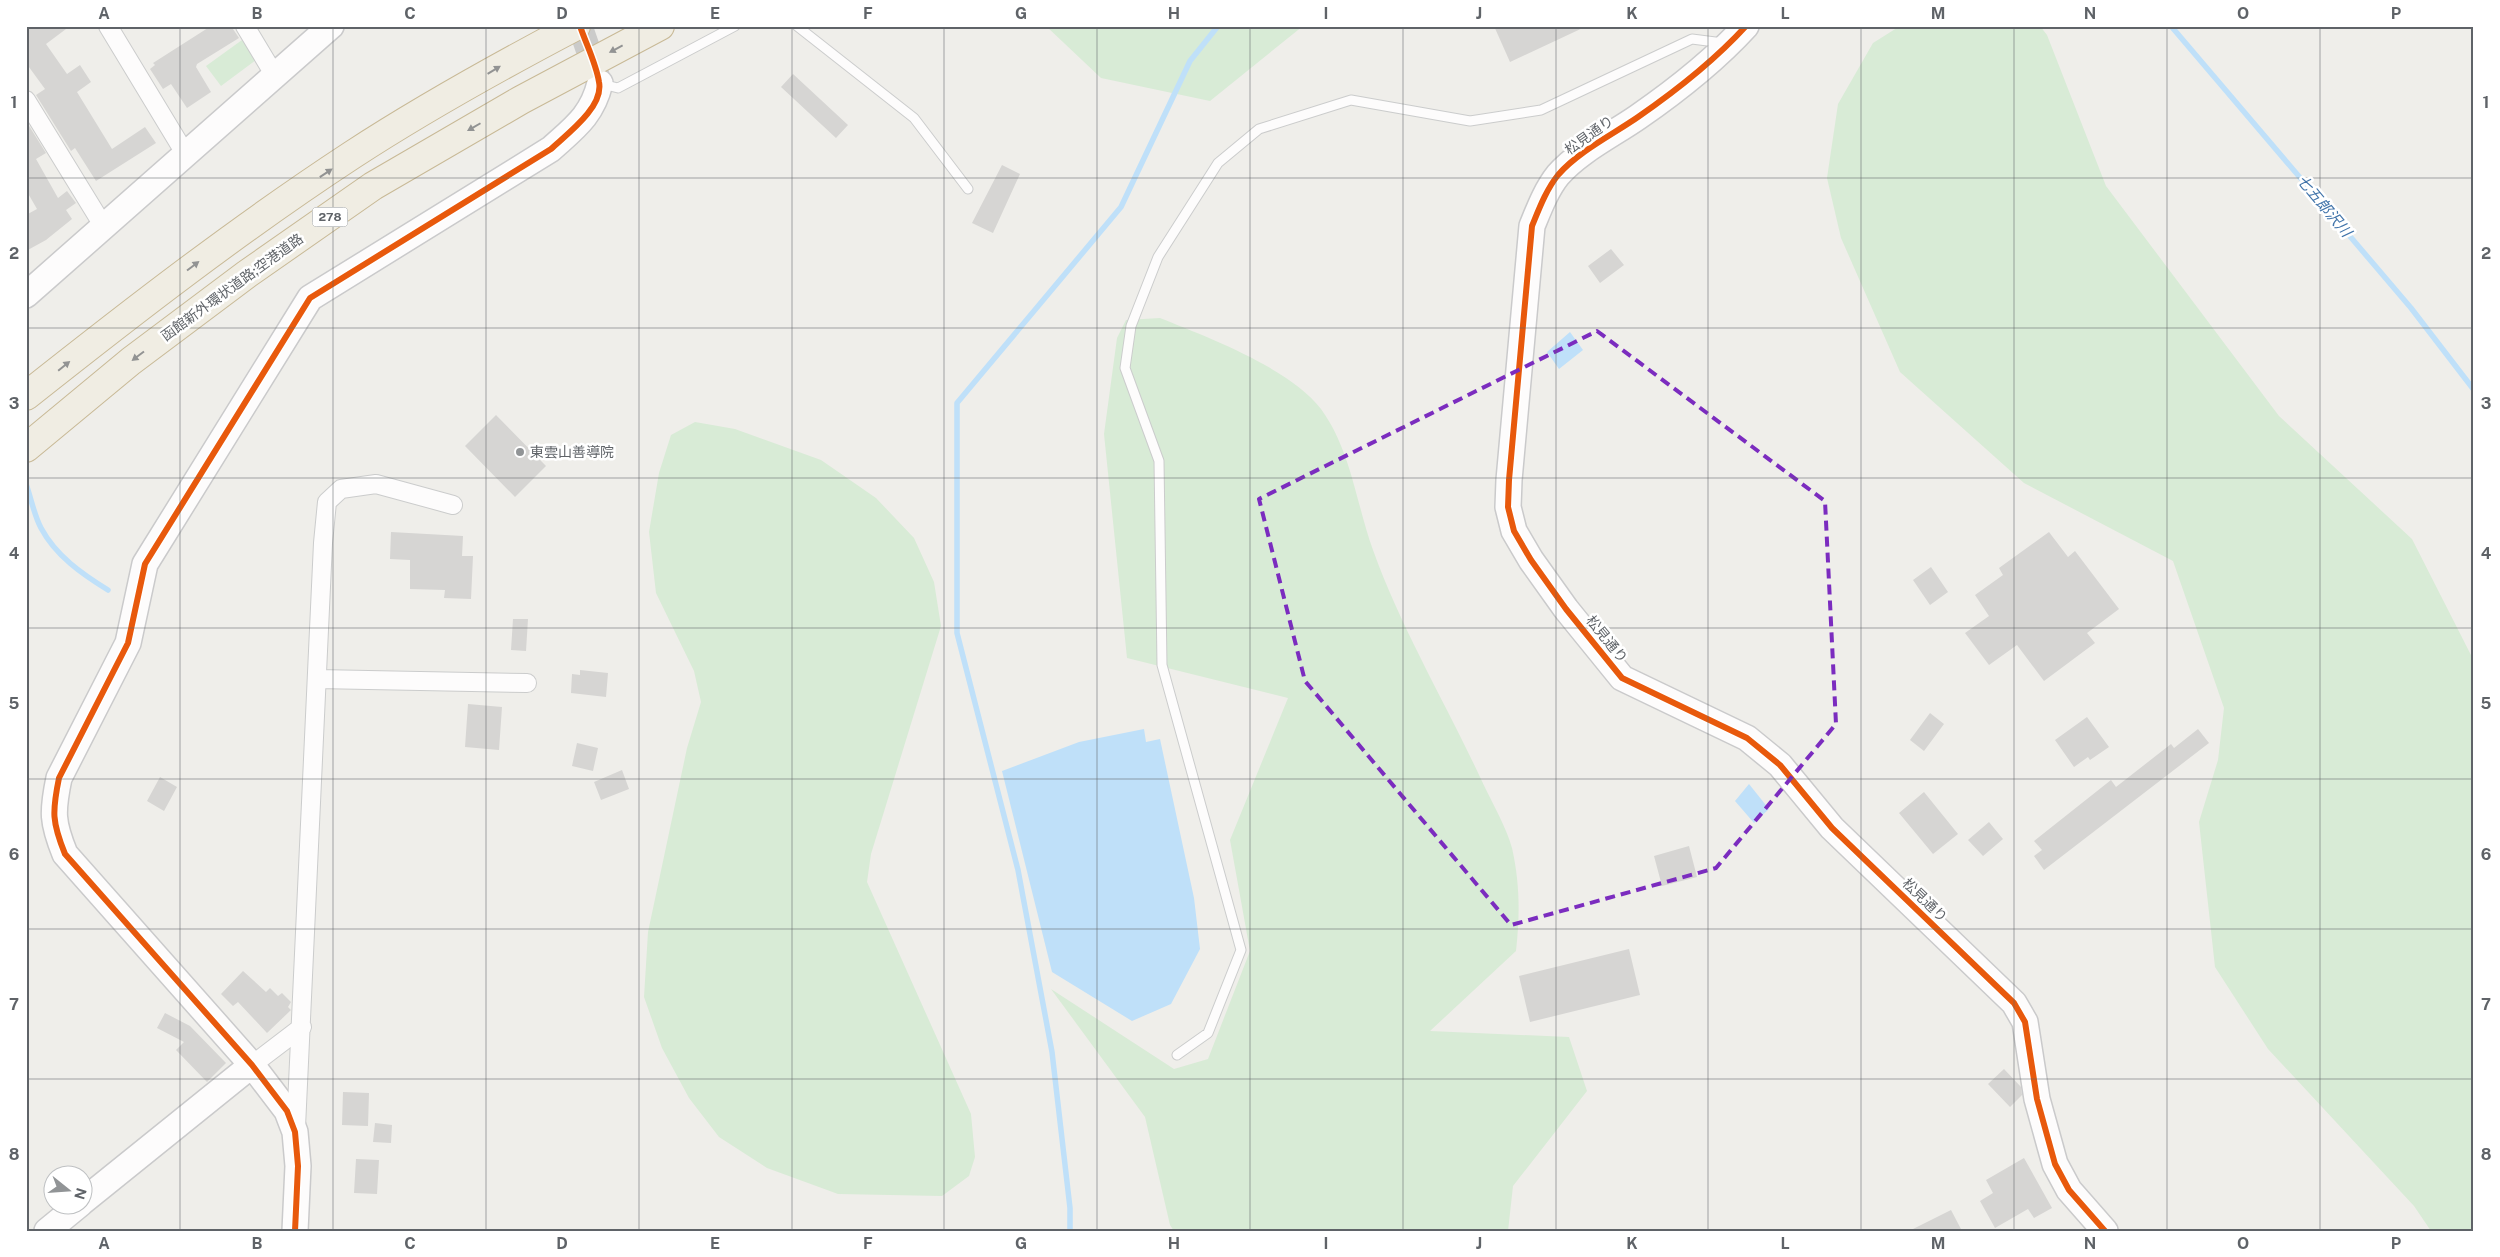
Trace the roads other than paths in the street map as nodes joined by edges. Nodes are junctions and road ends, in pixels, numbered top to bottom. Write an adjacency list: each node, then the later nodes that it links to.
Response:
1 (108, 26): 12 (street)
2 (245, 26): 9 (street)
3 (331, 26): 9 (street)
4 (576, 26): 16 (highway, one-way to 4)
5 (660, 26): 17 (highway, 函館新外環状道路;空港道路 / 278, one-way to 17)
6 (735, 26): 10 (lane)
7 (798, 26): 13 (lane)
8 (1738, 35): 22 (lane); 29 (street, 松見通り)
9 (276, 76): 12 (street)
10 (600, 84): 23 (street)
11 (26, 100): 14 (street)
12 (186, 155): 14 (street)
13 (968, 189)
14 (104, 227): 15 (street)
15 (26, 295)
16 (26, 396)
17 (26, 448)
18 (453, 506): 19 (street)
19 (317, 679): 20 (street); 21 (street)
20 (527, 683)
21 (302, 1027): 23 (street); 24 (street)
22 (1177, 1055)
23 (252, 1065): 24 (street); 25 (street)
24 (295, 1132): 28 (street)
25 (92, 1194)
26 (68, 1214): 27 (street)
27 (47, 1231)
28 (295, 1231)
29 (2105, 1231)

